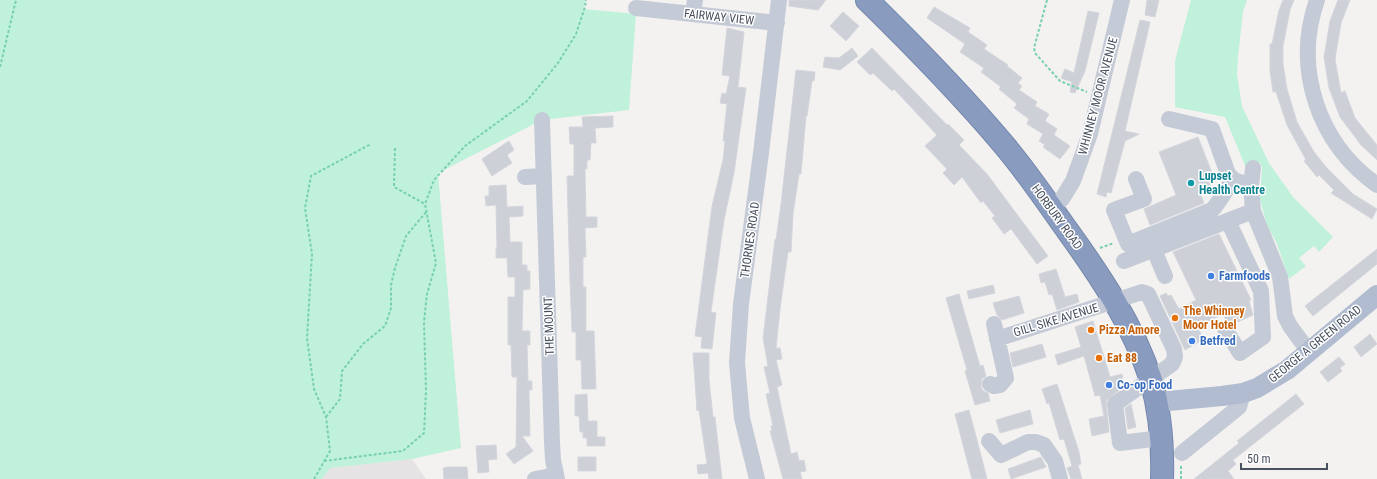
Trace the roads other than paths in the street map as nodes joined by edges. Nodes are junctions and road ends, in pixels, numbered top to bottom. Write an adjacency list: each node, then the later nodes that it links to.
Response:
1 (779, 0): 8 (street, THORNES ROAD)
2 (867, 0): 18 (highway, HORBURY ROAD)
3 (1122, 0): 18 (street, WHINNEY MOOR AVENUE)
4 (1317, 0): 16 (street)
5 (662, 5): 6 (street, FAIRWAY VIEW); 7 (street, FAIRWAY VIEW)
6 (694, 7): 8 (street, FAIRWAY VIEW)
7 (636, 8)
8 (777, 23): 39 (street, THORNES ROAD)
9 (1169, 119): 15 (street)
10 (542, 120): 12 (street, THE MOUNT)
11 (1253, 168): 17 (street)
12 (544, 176): 13 (street); 37 (street, THE MOUNT)
13 (525, 177)
14 (1136, 179): 15 (street)
15 (1234, 180): 17 (street)
16 (1377, 185)
17 (1251, 186): 19 (street)
18 (1051, 207): 27 (highway, HORBURY ROAD)
19 (1253, 211): 20 (street); 21 (street)
20 (1228, 221): 22 (street); 23 (street)
21 (1263, 234): 22 (street); 29 (street)
22 (1239, 244): 28 (street)
23 (1154, 250): 24 (street); 25 (street)
24 (1124, 262)
25 (1165, 276)
26 (1377, 294): 29 (main road, GEORGE A GREEN ROAD)
27 (1116, 301): 30 (highway, HORBURY ROAD); 30 (street, GILL SIKE AVENUE); 31 (street, GILL SIKE AVENUE)
28 (1225, 329)
29 (1309, 352): 32 (main road, GEORGE A GREEN ROAD)
30 (1150, 379): 33 (highway, HORBURY ROAD); 34 (street, GILL SIKE AVENUE)
31 (990, 384)
32 (1243, 393): 33 (main road, GEORGE A GREEN ROAD); 36 (street)
33 (1157, 402): 34 (highway, HORBURY ROAD)
34 (1161, 438): 41 (highway, HORBURY ROAD)
35 (989, 441): 40 (street)
36 (1182, 453)
37 (556, 477): 38 (street, THE MOUNT)
38 (535, 479)
39 (758, 479)
40 (1060, 479)
41 (1162, 479)

